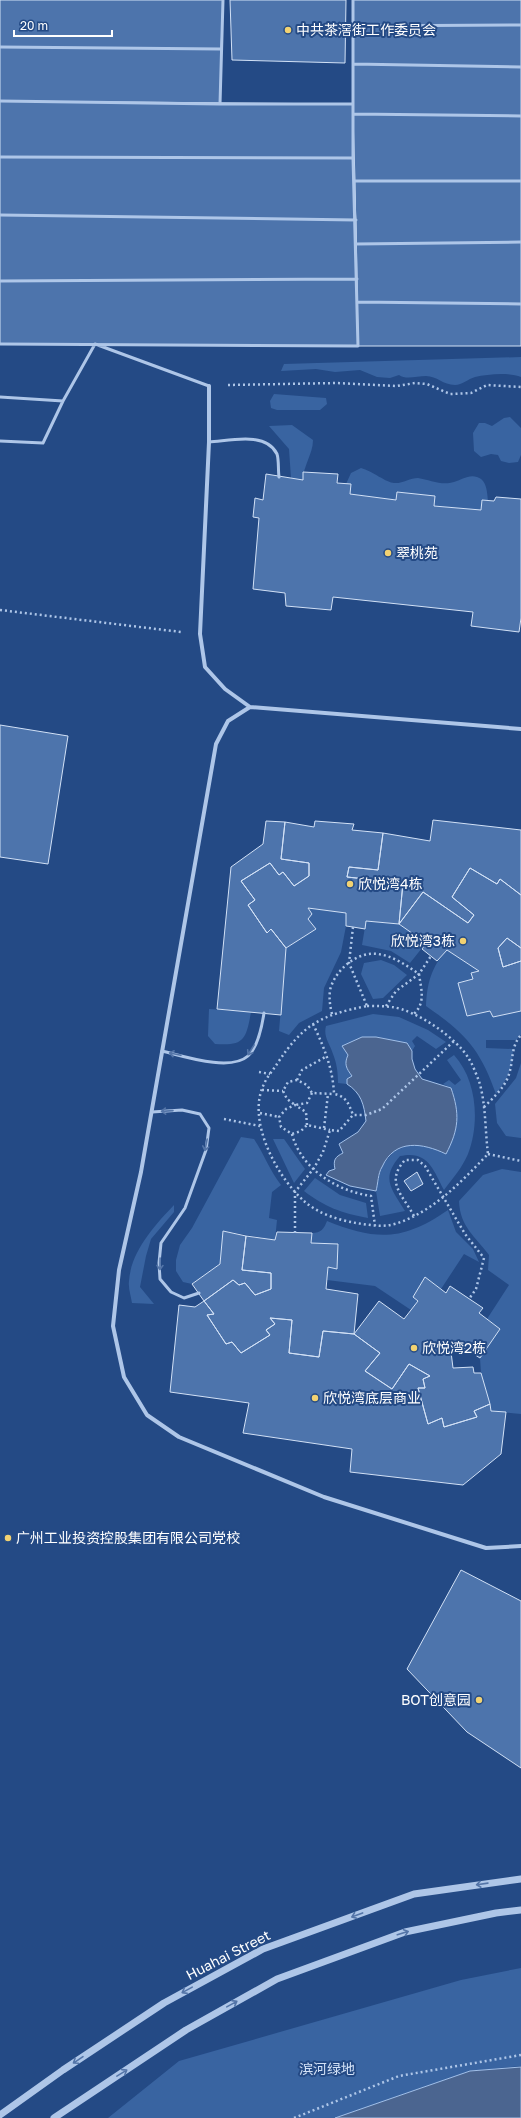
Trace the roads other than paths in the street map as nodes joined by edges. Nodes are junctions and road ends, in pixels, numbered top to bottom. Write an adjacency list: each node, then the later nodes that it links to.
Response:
1 (223, 0): 6 (lane)
2 (352, 0): 4 (lane)
3 (521, 25): 4 (lane)
4 (353, 26): 7 (lane)
5 (0, 48): 6 (lane)
6 (222, 49): 10 (lane)
7 (353, 64): 8 (lane); 11 (lane)
8 (521, 67)
9 (0, 101): 10 (lane)
10 (220, 104): 11 (lane)
11 (353, 104): 12 (lane)
12 (353, 114): 13 (lane); 15 (lane)
13 (521, 116)
14 (0, 157): 15 (lane)
15 (353, 158): 16 (lane)
16 (355, 181): 17 (lane); 19 (lane)
17 (521, 181)
18 (0, 215): 19 (lane)
19 (356, 220): 21 (lane)
20 (521, 242): 21 (lane)
21 (356, 244): 22 (lane)
22 (357, 279): 23 (lane); 24 (lane)
23 (0, 281)
24 (357, 302): 25 (lane); 27 (lane)
25 (521, 304)
26 (0, 344): 27 (lane)
27 (95, 344): 28 (lane); 30 (lane)
28 (209, 386): 32 (street)
29 (0, 397): 30 (lane)
30 (63, 401): 31 (lane)
31 (0, 441)
32 (209, 442): 33 (lane); 34 (street)
33 (279, 476)
34 (250, 708): 35 (street); 37 (street)
35 (521, 729)
36 (264, 1013): 37 (lane, one-way to 37)
37 (162, 1051): 38 (street)
38 (152, 1112): 39 (lane); 40 (street)
39 (199, 1293)
40 (521, 1546)
41 (521, 1879): 43 (street, Huahai Street, one-way to 43)
42 (521, 1910): 44 (street, one-way to 42)
43 (0, 2115)
44 (54, 2118)

